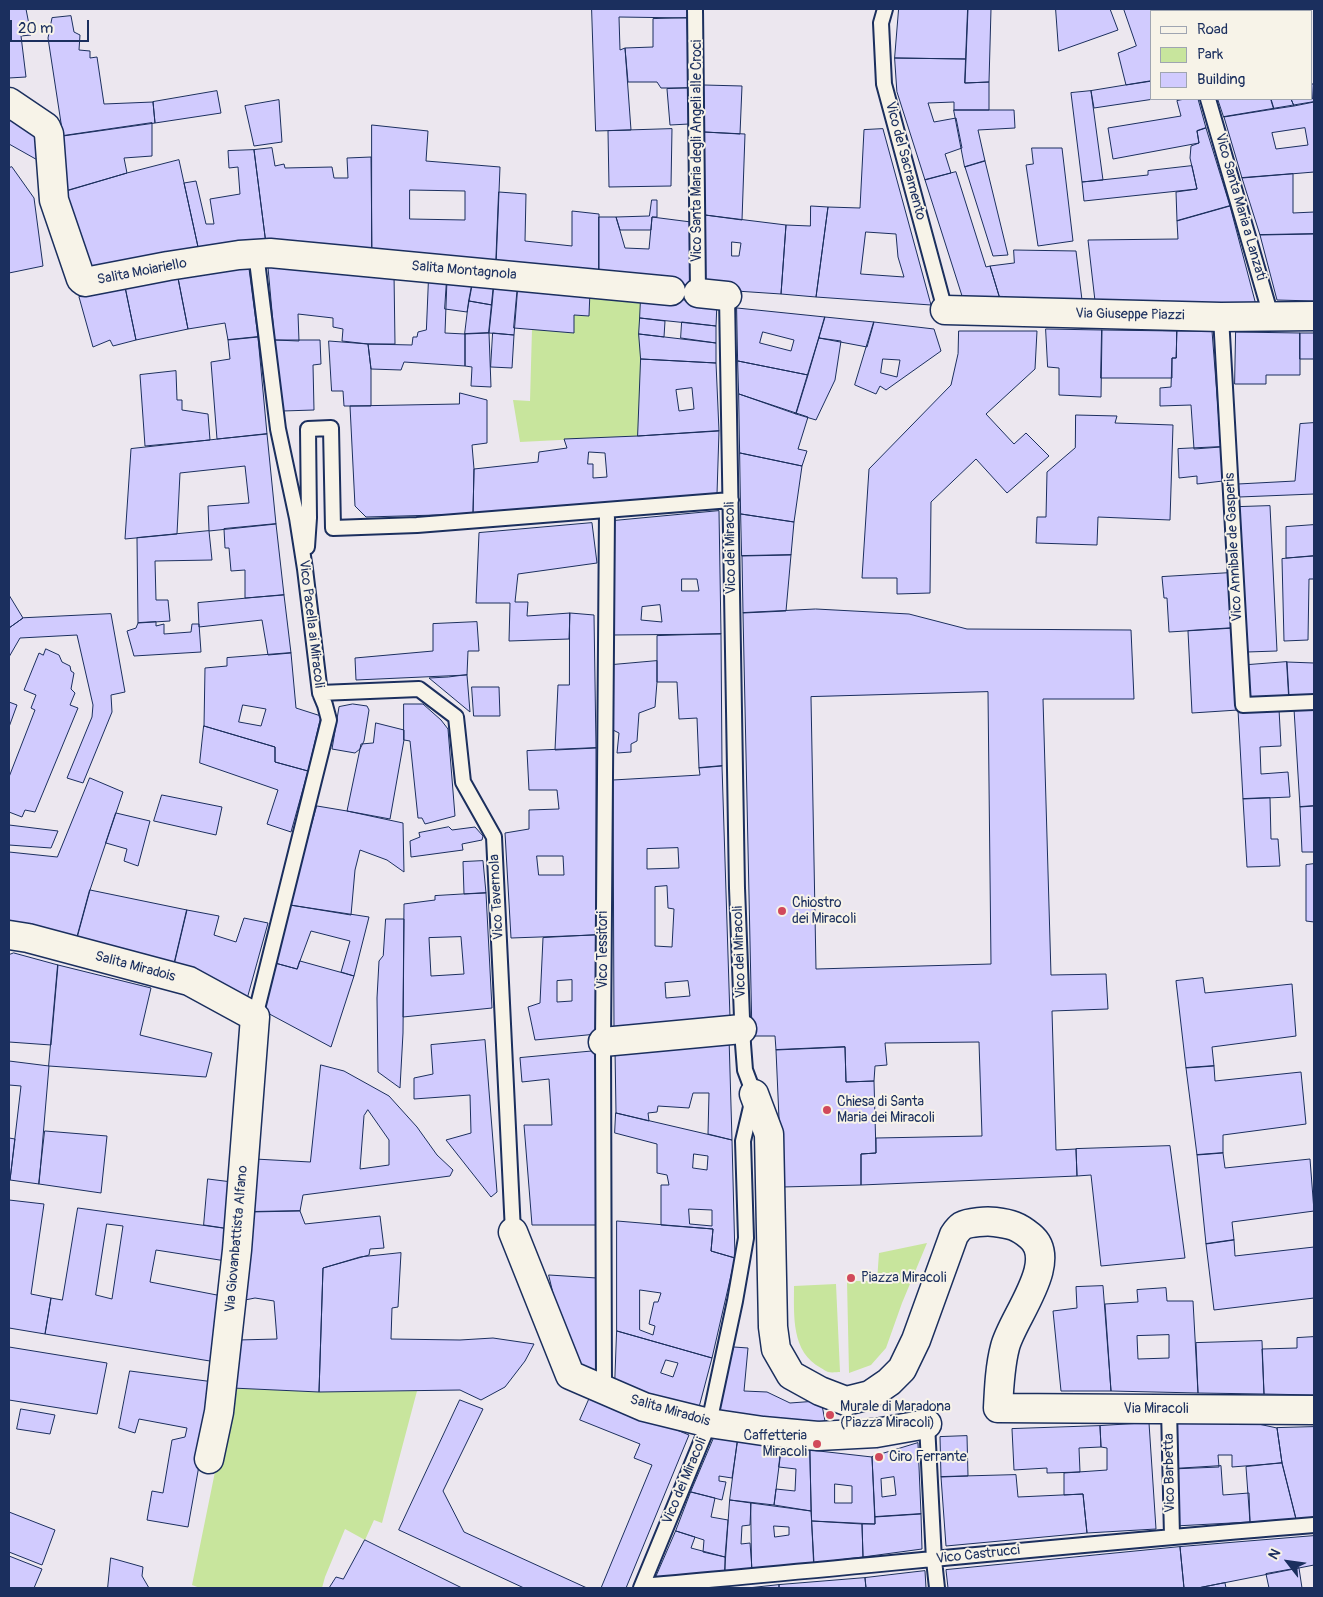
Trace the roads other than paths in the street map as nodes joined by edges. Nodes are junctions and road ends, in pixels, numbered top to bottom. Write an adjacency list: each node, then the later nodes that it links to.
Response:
1 (695, 9): 6 (lane, Vico Santa Maria degli Angeli alle Croci)
2 (885, 9): 8 (lane, Vico del Sacramento)
3 (1208, 100): 9 (lane, Vico Santa Maria a Lanzati)
4 (9, 102): 5 (street, Salita Moiariello)
5 (256, 253): 6 (street, Salita Montagnola); 14 (lane, Vico Pacella ai Miracoli)
6 (684, 292): 7 (street, Salita Montagnola)
7 (727, 296): 12 (lane, Vico dei Miracoli)
8 (945, 310): 11 (street, Via Giuseppe Piazzi)
9 (1271, 316): 10 (street, Via Giuseppe Piazzi); 11 (street, Via Giuseppe Piazzi)
10 (1314, 316)
11 (1221, 317): 16 (lane, Vico Annibale de Gasperis)
12 (730, 500): 13 (lane); 19 (lane, Vico dei Miracoli)
13 (607, 510): 14 (lane); 20 (lane, Vico Tessitori)
14 (305, 569): 15 (lane, Vico Pacella ai Miracoli)
15 (320, 693): 18 (lane, Vico Pacella ai Miracoli); 22 (lane, Vico Tavernola)
16 (1314, 702)
17 (9, 934): 18 (street, Salita Miradois)
18 (255, 1017): 30 (street, Via Giovanbattista Alfano)
19 (742, 1028): 20 (street); 21 (lane, Vico dei Miracoli)
20 (603, 1042): 23 (lane, Vico Tessitori)
21 (754, 1094): 24 (street); 27 (lane, Vico dei Miracoli)
22 (513, 1232): 23 (street, Salita Miradois)
23 (604, 1390): 27 (street, Salita Miradois)
24 (850, 1400): 25 (street, Via Miracoli); 29 (street)
25 (1169, 1409): 26 (street, Via Miracoli); 32 (lane, Vico Barbetta)
26 (1314, 1410)
27 (709, 1423): 29 (street, Salita Miradois); 34 (lane, Vico dei Miracoli)
28 (927, 1424): 29 (street, Salita Miradois); 33 (lane)
29 (854, 1434)
30 (209, 1459)
31 (1314, 1525): 32 (lane, Vico Castrucci)
32 (1172, 1536): 33 (lane, Vico Castrucci)
33 (934, 1560): 34 (lane, Vico Castrucci); 35 (lane)
34 (641, 1587)
35 (937, 1588)

